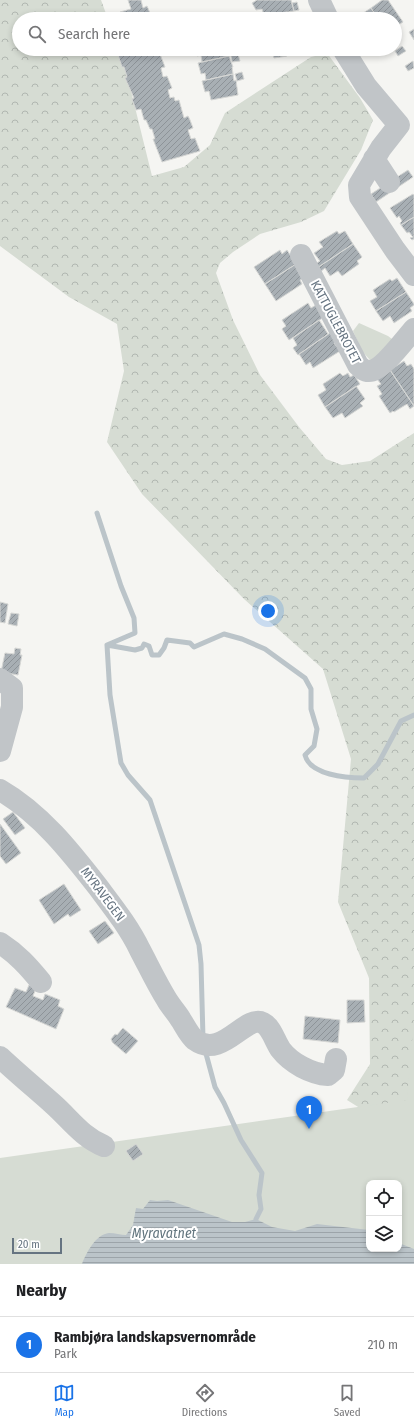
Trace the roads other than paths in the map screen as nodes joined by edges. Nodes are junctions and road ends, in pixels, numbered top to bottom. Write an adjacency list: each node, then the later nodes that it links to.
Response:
1 (319, 0): 2 (street)
2 (325, 12)
3 (347, 56): 4 (street)
4 (406, 123): 5 (street)
5 (374, 159): 6 (street); 8 (street)
6 (389, 182)
7 (301, 255): 9 (street, KATTUGLEBROTET)
8 (414, 275)
9 (414, 330)
10 (0, 679): 11 (street)
11 (0, 751)
12 (0, 790): 16 (street, MYRAVEGEN)
13 (0, 943): 14 (street)
14 (41, 982)
15 (0, 1057): 17 (street)
16 (336, 1059)
17 (104, 1146)

